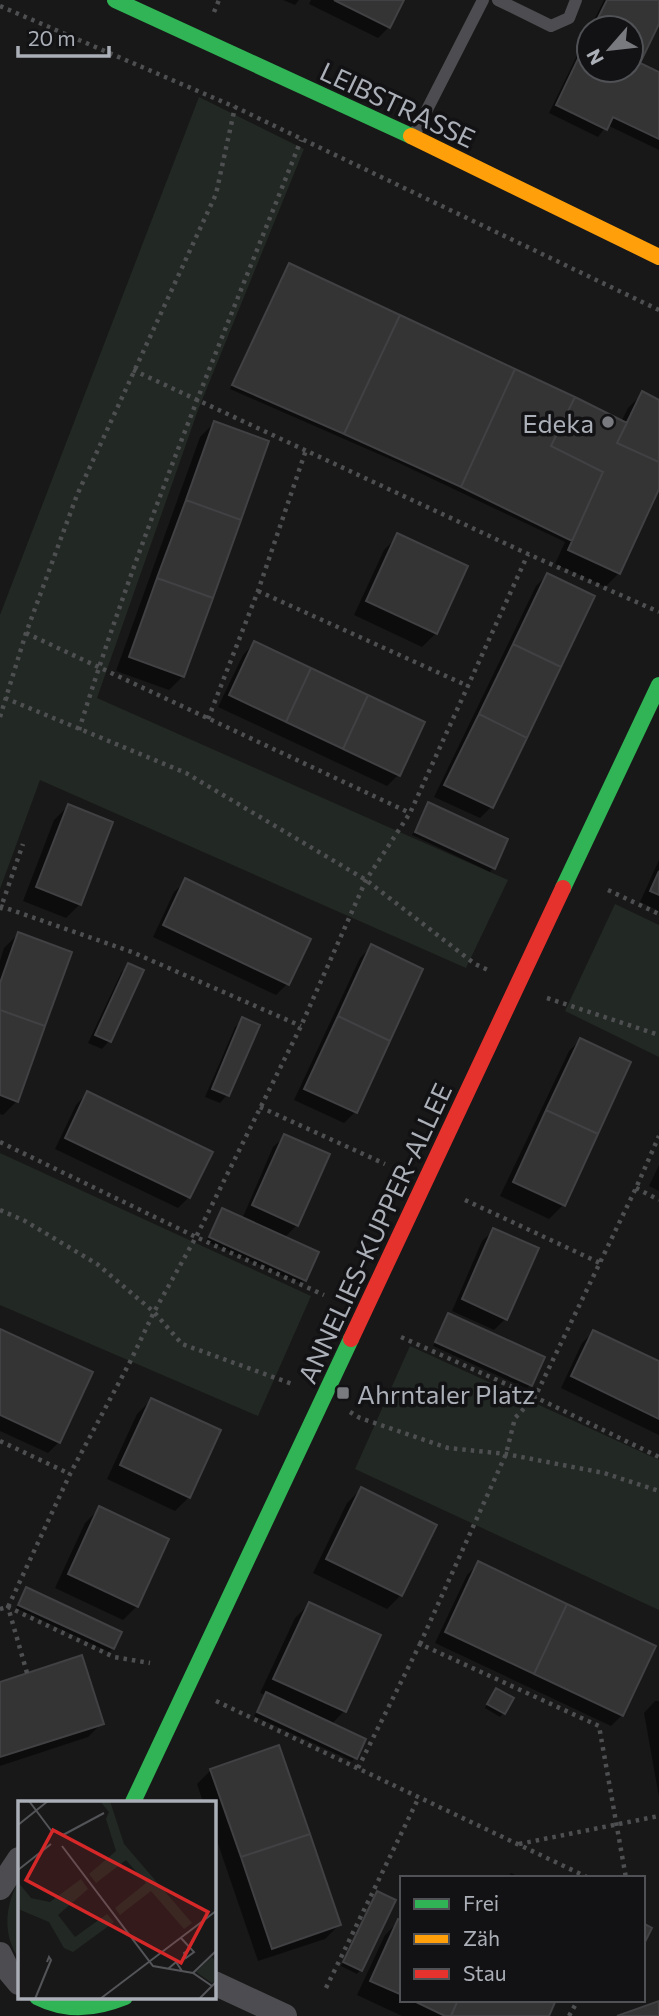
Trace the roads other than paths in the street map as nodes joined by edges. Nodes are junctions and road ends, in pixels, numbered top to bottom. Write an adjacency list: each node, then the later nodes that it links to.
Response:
1 (115, 0): 5 (street, LEIBSTRASSE)
2 (484, 0): 5 (lane)
3 (498, 0): 4 (lane)
4 (576, 0)
5 (412, 137): 6 (street, LEIBSTRASSE)
6 (659, 257)
7 (659, 685): 8 (street, ANNELIES-KUPPER-ALLEE)
8 (133, 1801)
9 (18, 1860): 10 (street)
10 (1, 1883)
11 (0, 1954): 12 (street)
12 (18, 1982)
13 (215, 1983): 16 (street)
14 (123, 1998): 15 (street)
15 (37, 2004)
16 (285, 2016)

